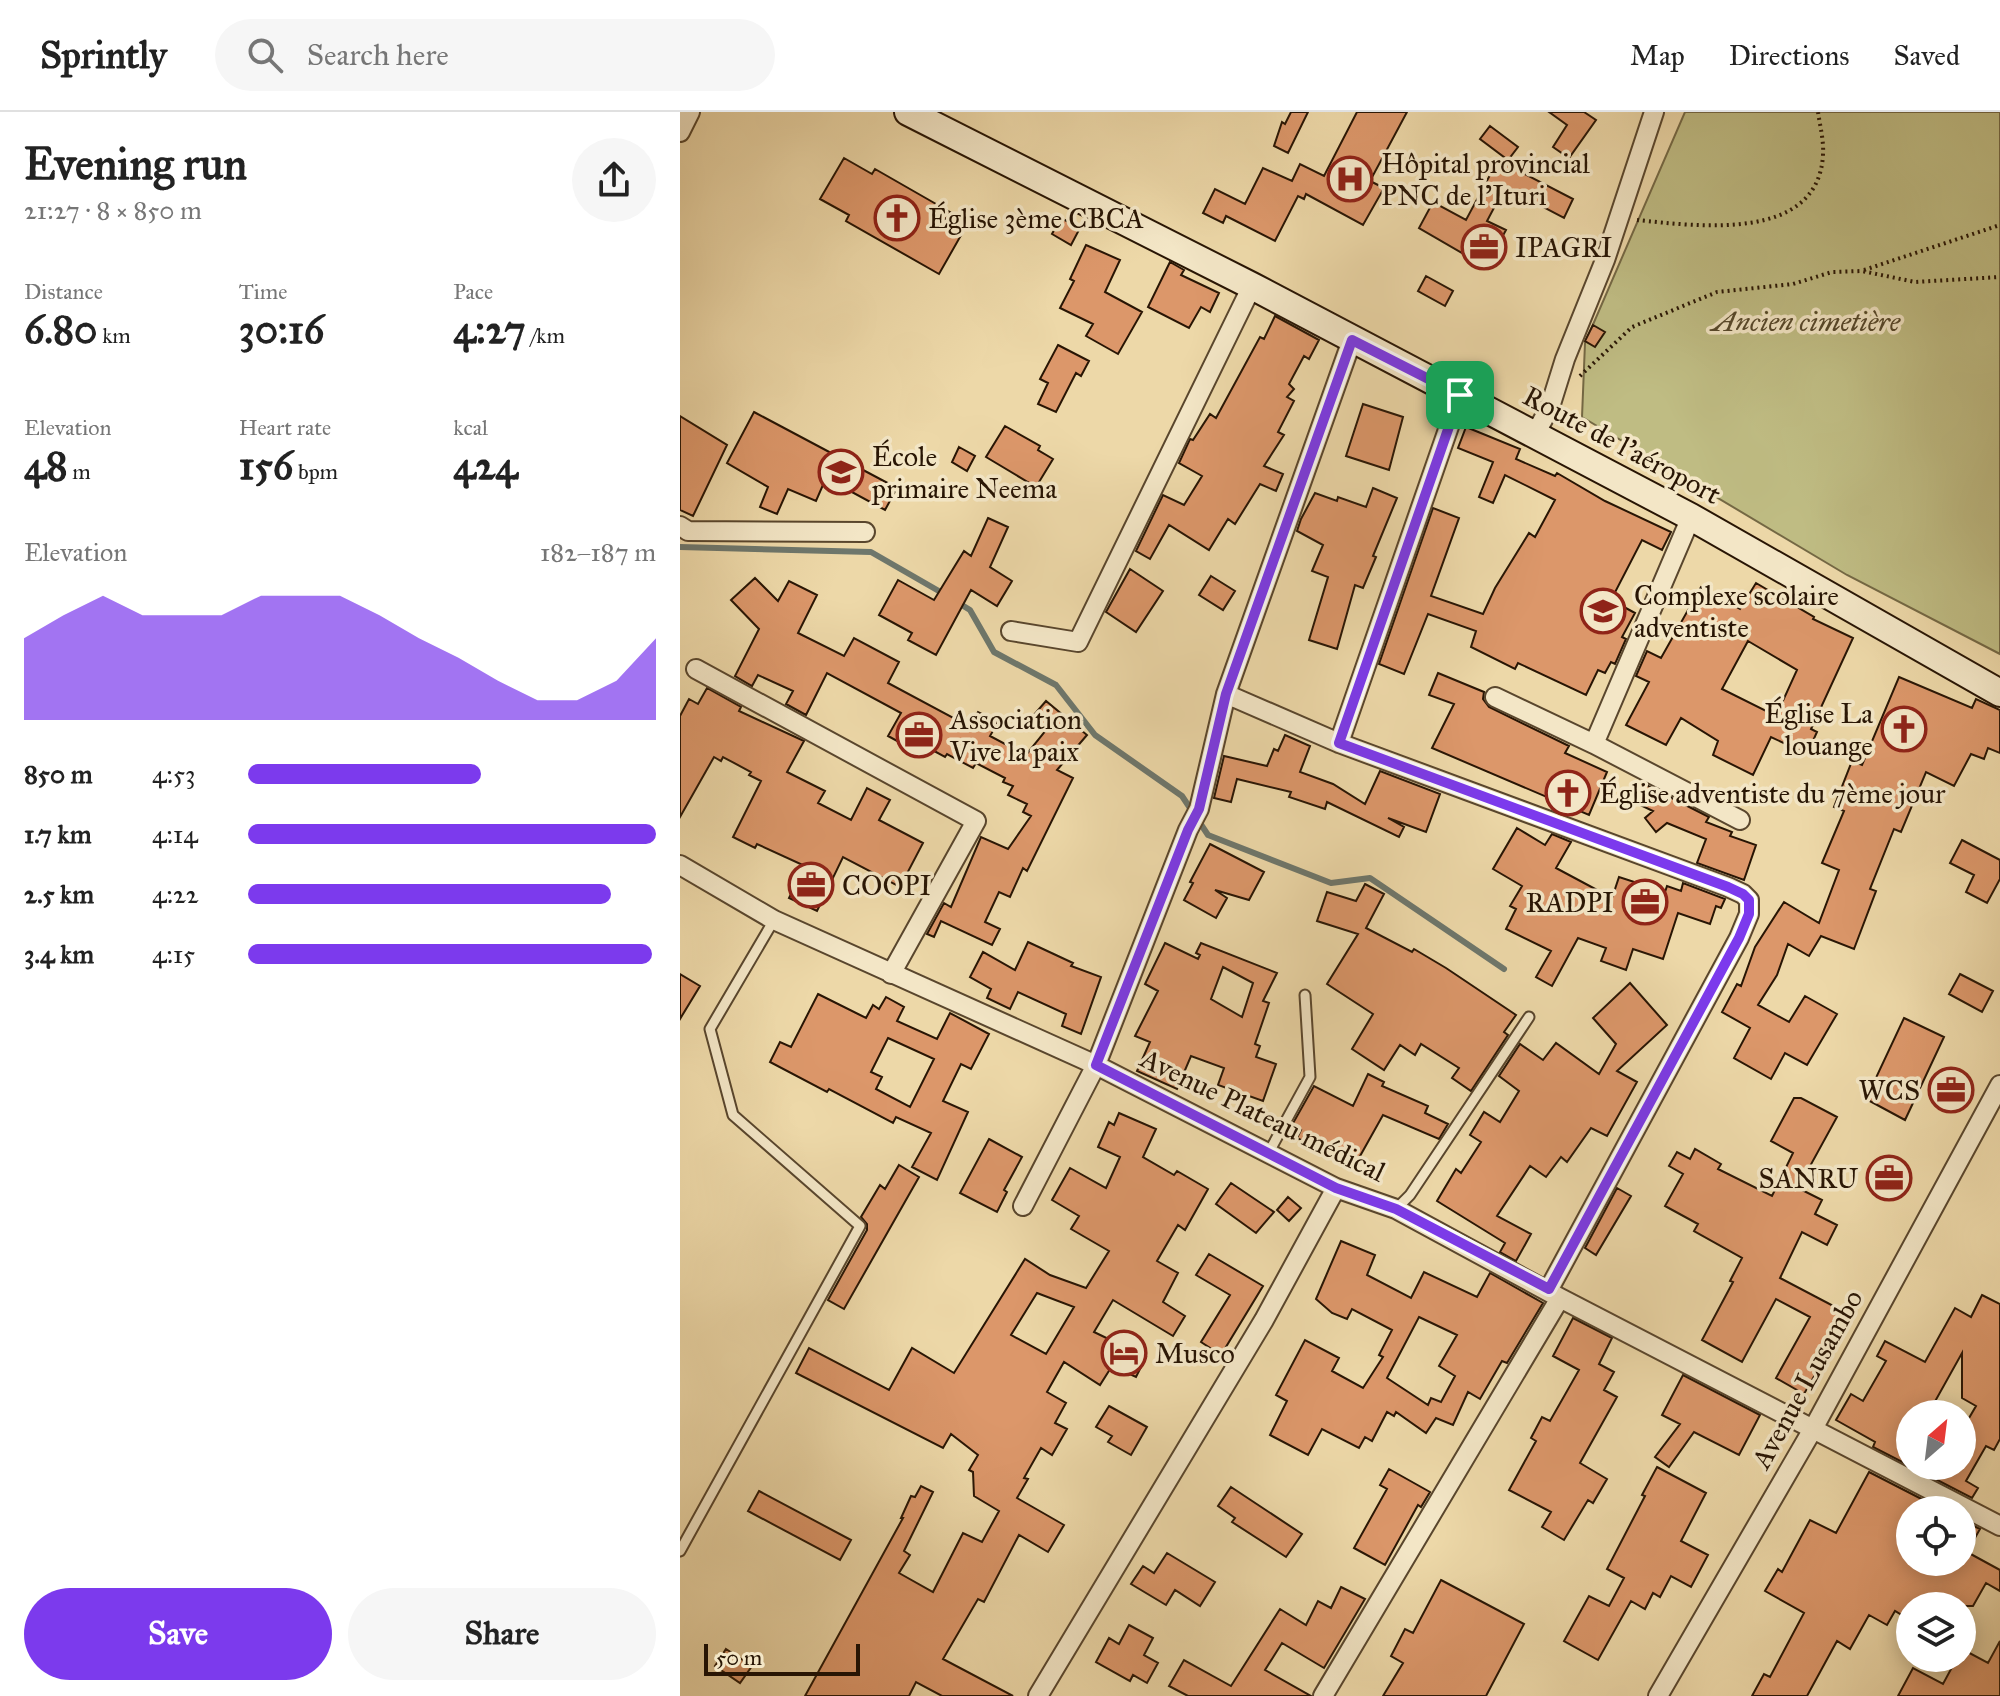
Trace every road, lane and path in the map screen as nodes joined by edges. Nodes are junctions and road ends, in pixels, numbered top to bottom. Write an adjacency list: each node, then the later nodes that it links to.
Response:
1 (690, 112): 5 (street)
2 (908, 112): 10 (street, Route de l'aéroport)
3 (1654, 112): 6 (street)
4 (1818, 112): 6 (path)
5 (680, 132)
6 (1619, 218): 14 (street)
7 (2000, 225): 8 (path)
8 (1862, 271): 9 (path); 12 (path)
9 (2000, 277)
10 (1252, 286): 11 (street, Route de l'aéroport); 18 (street)
11 (1352, 340): 13 (street, Route de l'aéroport); 21 (street)
12 (1577, 380)
13 (1460, 395): 14 (street, Route de l'aéroport); 23 (street)
14 (1534, 436): 15 (street, Route de l'aéroport)
15 (1691, 517): 20 (street, Route de l'aéroport); 24 (street)
16 (680, 526): 17 (street)
17 (865, 532)
18 (1011, 631)
19 (696, 669): 28 (street)
20 (2000, 693)
21 (1226, 694): 23 (street); 31 (street)
22 (1495, 697): 24 (street)
23 (1339, 743): 37 (street)
24 (1594, 744): 25 (street)
25 (1740, 820)
26 (680, 865): 27 (street, Avenue Plateau médical)
27 (774, 920): 28 (street, Avenue Plateau médical); 40 (lane)
28 (891, 974): 31 (street, Avenue Plateau médical)
29 (1305, 995): 33 (lane)
30 (1529, 1017): 36 (lane)
31 (1096, 1065): 33 (street, Avenue Plateau médical); 35 (street)
32 (2000, 1085): 38 (street, Avenue Lusambo)
33 (1269, 1152): 34 (street, Avenue Plateau médical)
34 (1336, 1188): 36 (street, Avenue Plateau médical); 41 (street)
35 (1023, 1206)
36 (1396, 1209): 37 (street, Avenue Plateau médical)
37 (1554, 1294): 38 (street, Avenue Plateau médical); 42 (street)
38 (1813, 1429): 39 (street, Avenue Plateau médical); 43 (street, Avenue Lusambo)
39 (2000, 1526)
40 (680, 1551)
41 (1038, 1696)
42 (1323, 1696)
43 (1658, 1696)

